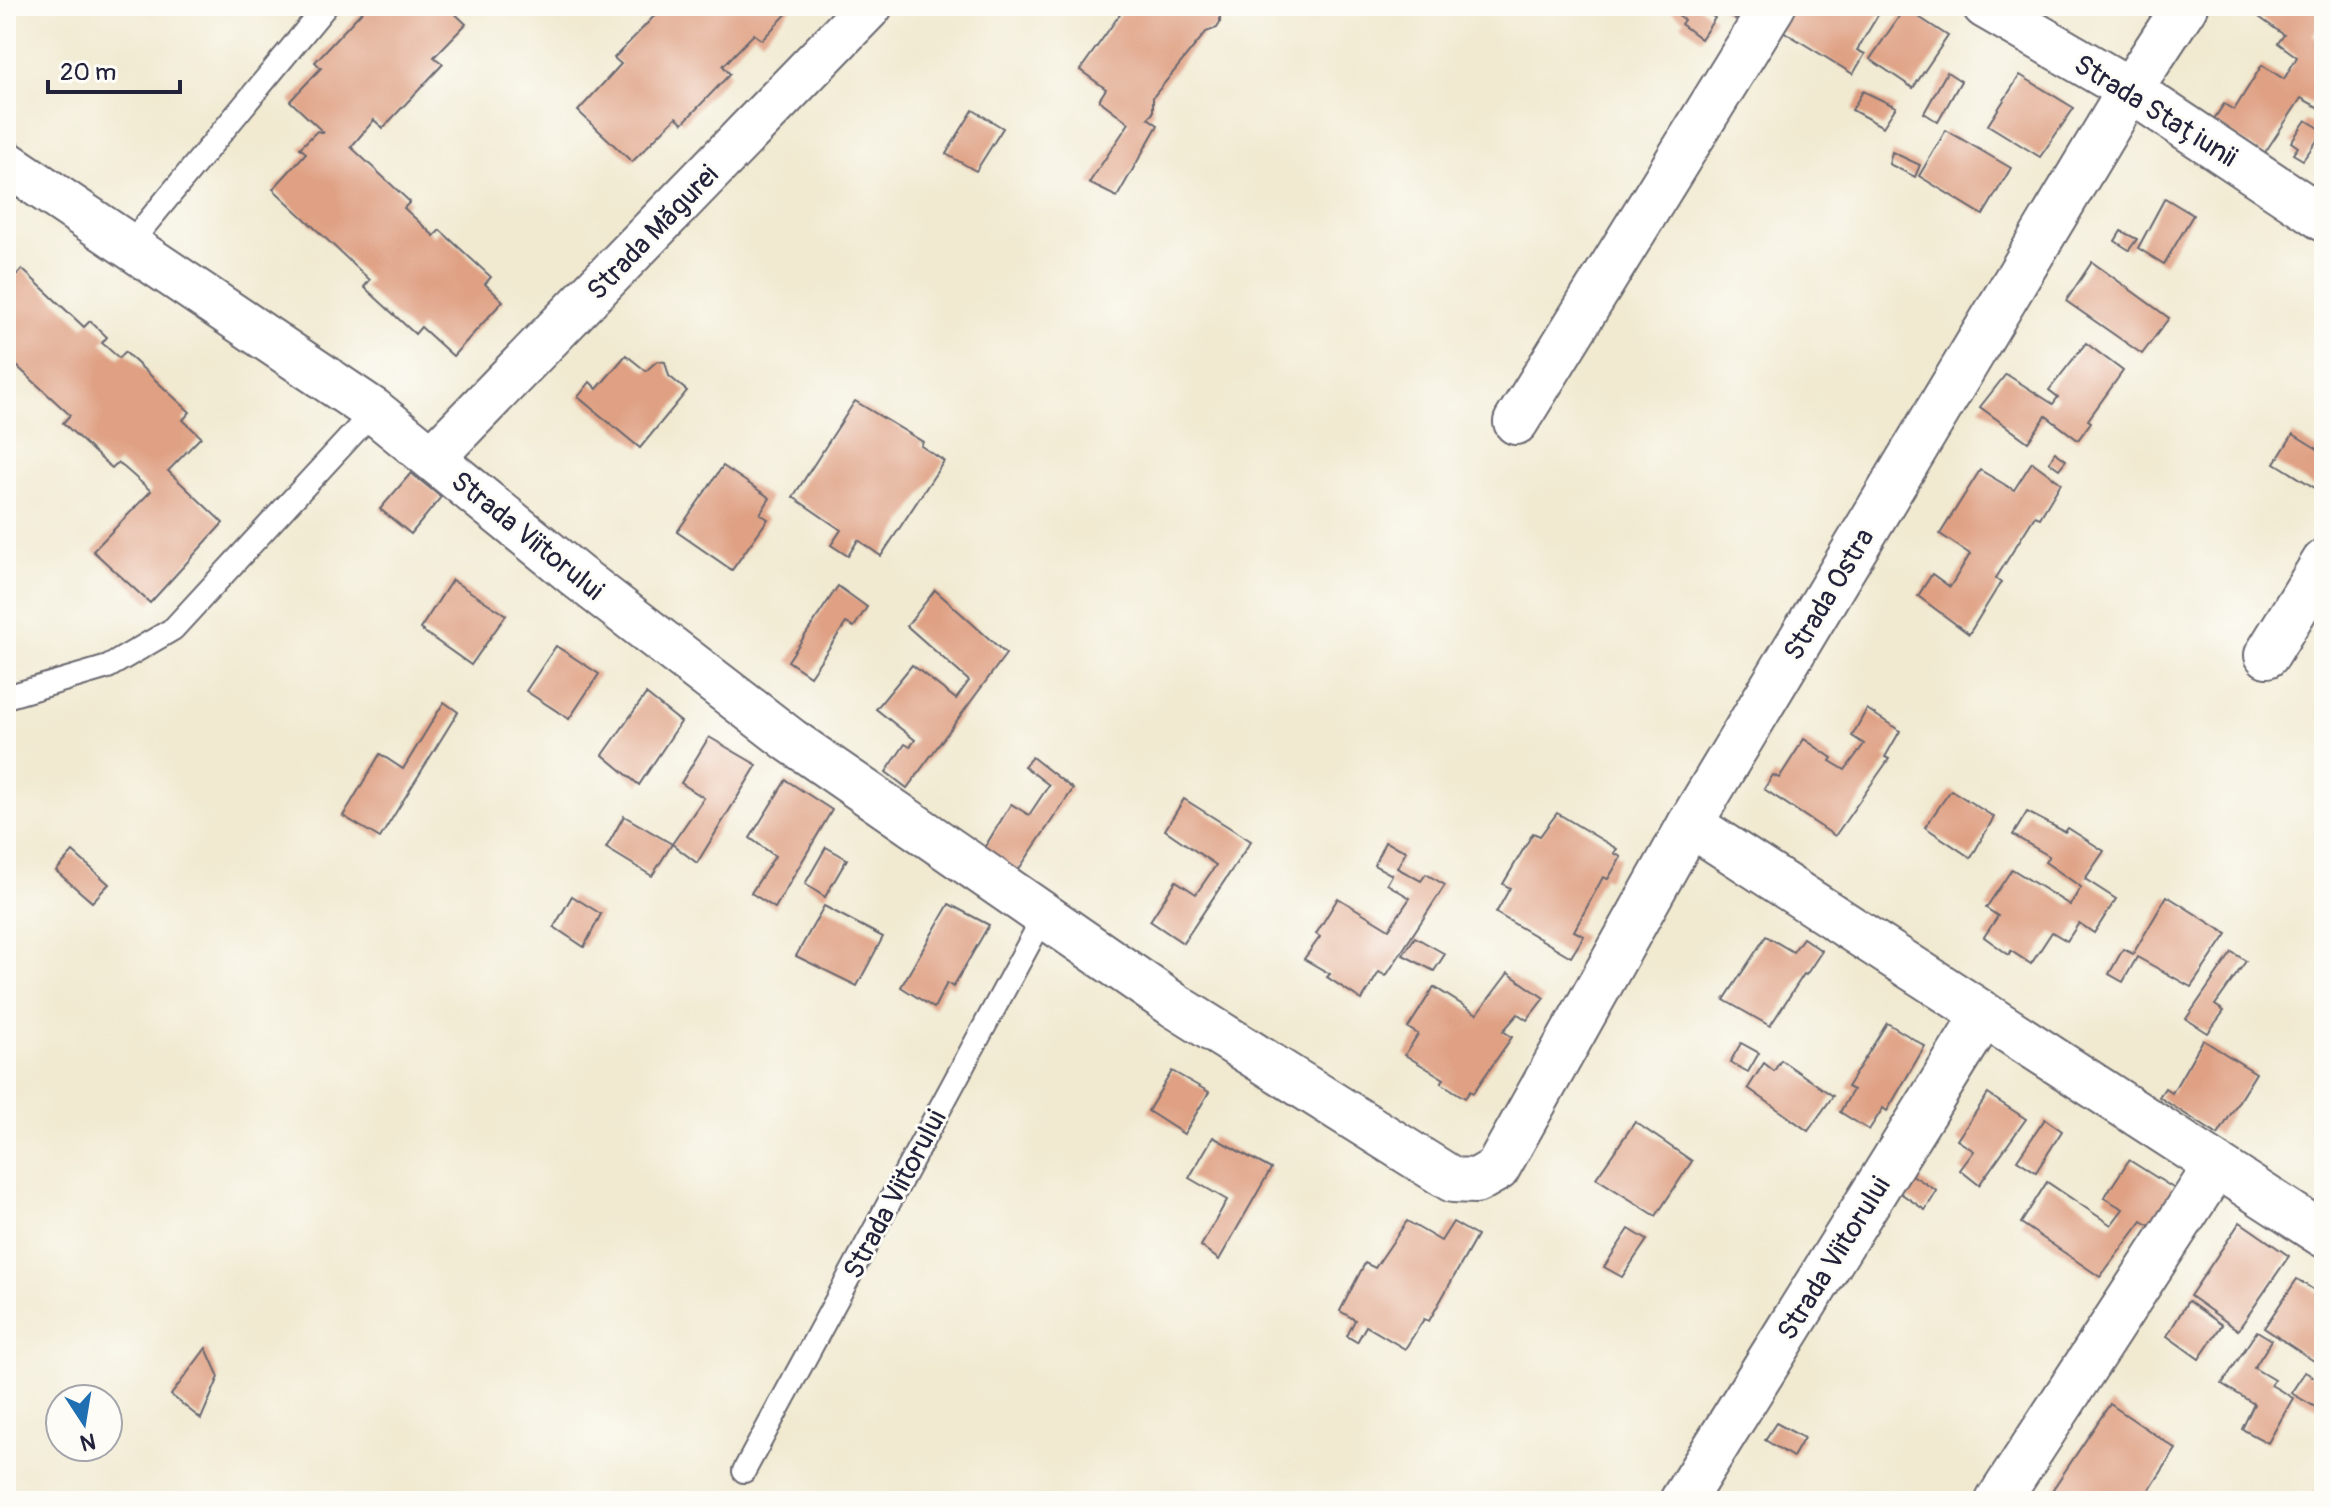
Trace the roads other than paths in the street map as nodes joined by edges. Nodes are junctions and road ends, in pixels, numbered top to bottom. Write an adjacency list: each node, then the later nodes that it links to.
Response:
1 (326, 6): 9 (lane)
2 (870, 6): 12 (street, Strada Măgurei)
3 (1773, 6): 11 (street)
4 (1985, 6): 6 (street, Strada Stațiunii)
5 (2185, 6): 6 (street, Strada Ostra)
6 (2130, 90): 8 (street, Strada Stațiunii); 16 (street, Strada Ostra)
7 (6, 163): 9 (street, Strada Viitorului)
8 (2324, 219)
9 (127, 247): 10 (street, Strada Viitorului)
10 (374, 411): 12 (street, Strada Viitorului); 15 (lane)
11 (1516, 422)
12 (433, 457): 17 (street, Strada Viitorului)
13 (2324, 562): 14 (street)
14 (2267, 655)
15 (6, 697)
16 (1690, 824): 18 (street); 20 (street, Strada Ostra)
17 (1044, 916): 20 (street, Strada Viitorului); 22 (lane, Strada Viitorului)
18 (1984, 1015): 19 (street); 23 (street, Strada Viitorului)
19 (2216, 1166): 21 (street); 24 (street)
20 (1476, 1181)
21 (2324, 1235)
22 (744, 1471)
23 (1682, 1501)
24 (1998, 1501)

